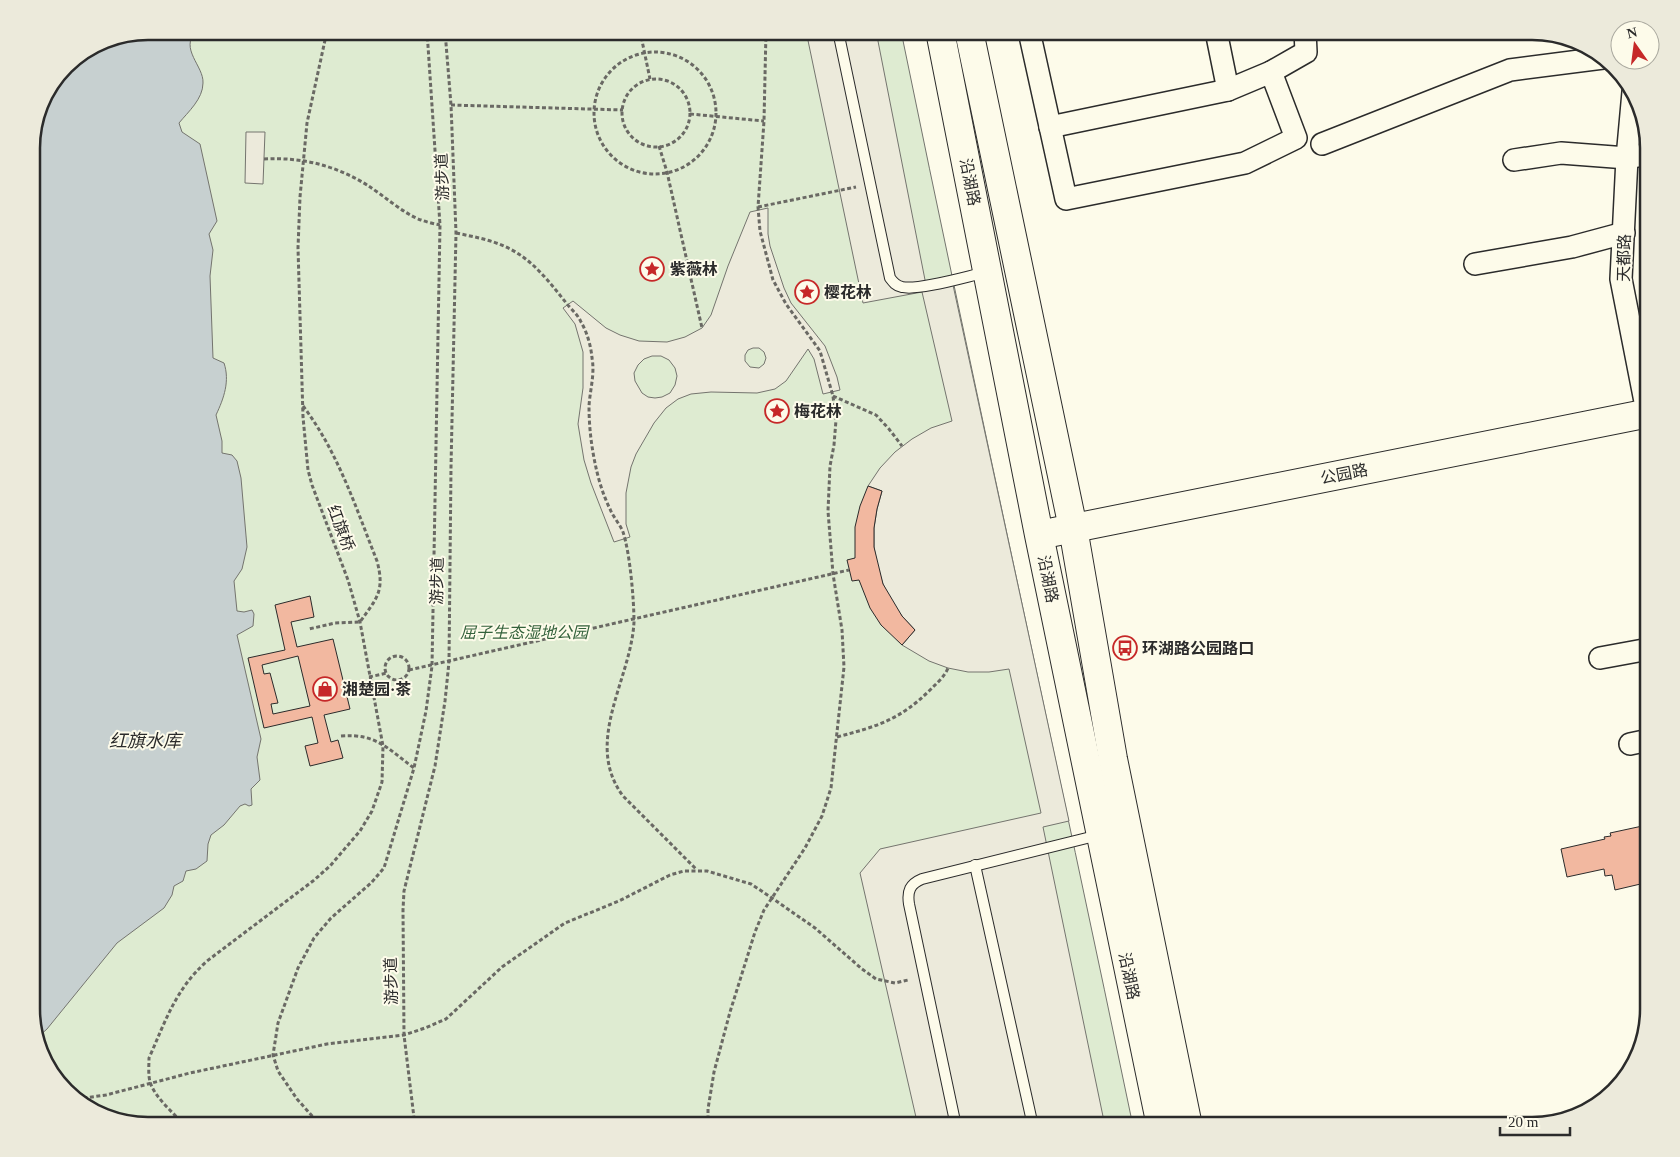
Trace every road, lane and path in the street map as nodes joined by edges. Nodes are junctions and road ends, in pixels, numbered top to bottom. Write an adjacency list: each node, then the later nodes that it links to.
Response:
1 (325, 40): 30 (path, 红旗桥)
2 (428, 40): 35 (path)
3 (446, 40): 17 (path, 游步道)
4 (642, 40): 12 (path)
5 (766, 40): 23 (path)
6 (840, 40): 33 (lane)
7 (942, 40): 39 (main road, 沿湖路)
8 (971, 40): 46 (main road, 沿湖路)
9 (1034, 40): 24 (street)
10 (1218, 40): 16 (street)
11 (1305, 40): 14 (street)
12 (644, 53): 15 (path); 19 (path); 22 (path)
13 (1593, 59): 25 (street)
14 (1271, 72): 16 (street); 24 (street)
15 (650, 79): 20 (path); 21 (path)
16 (1228, 90): 24 (street)
17 (451, 105): 19 (path); 36 (path, 游步道)
18 (1632, 107): 28 (street, 天都路)
19 (594, 109): 20 (path); 32 (path)
20 (622, 110): 26 (path)
21 (690, 114): 22 (path); 26 (path)
22 (716, 117): 23 (path); 32 (path)
23 (764, 121): 34 (path)
24 (1050, 127)
25 (1322, 144)
26 (659, 146): 32 (path)
27 (1640, 156): 28 (street)
28 (1627, 158): 31 (street); 37 (street, 天都路)
29 (264, 159): 30 (path)
30 (303, 160): 35 (path); 43 (path, 红旗桥)
31 (1514, 160)
32 (667, 172): 40 (path)
33 (870, 184): 34 (path); 39 (lane)
34 (758, 207): 42 (path)
35 (440, 225): 56 (path)
36 (456, 233): 50 (path); 55 (path, 游步道)
37 (1624, 233): 38 (street); 41 (street, 天都路)
38 (1475, 264)
39 (988, 272): 47 (main road, 沿湖路)
40 (702, 328)
41 (1640, 374)
42 (833, 396): 45 (path); 49 (path)
43 (303, 406): 51 (path, 红旗桥); 51 (path)
44 (1640, 418): 46 (main road, 公园路)
45 (902, 446)
46 (1073, 528): 47 (main road, 公园路); 81 (main road, 沿湖路)
47 (1039, 535): 65 (main road, 沿湖路)
48 (849, 570): 49 (path)
49 (833, 574): 50 (path); 62 (path)
50 (634, 620): 55 (path); 67 (path)
51 (360, 622): 52 (path); 60 (path, 红旗桥)
52 (309, 629)
53 (1640, 651): 54 (street)
54 (1600, 658)
55 (449, 662): 56 (path); 70 (path, 游步道)
56 (432, 666): 58 (path); 64 (path)
57 (948, 668): 62 (path)
58 (409, 670): 59 (path); 59 (path)
59 (387, 673): 60 (path)
60 (369, 677): 63 (path, 红旗桥)
61 (341, 736): 63 (path)
62 (837, 737): 68 (path)
63 (383, 746): 64 (path); 72 (path, 红旗桥)
64 (414, 768): 71 (path)
65 (1100, 835): 66 (lane); 80 (main road, 沿湖路)
66 (975, 865): 69 (lane); 79 (lane)
67 (696, 870): 68 (path); 70 (path)
68 (772, 898): 69 (path); 77 (path)
69 (923, 976): 78 (lane)
70 (404, 1034): 71 (path); 76 (path, 游步道)
71 (273, 1055): 72 (path); 75 (path)
72 (151, 1083): 73 (path); 74 (path)
73 (86, 1097)
74 (177, 1117)
75 (313, 1117)
76 (414, 1117)
77 (708, 1117)
78 (954, 1117)
79 (1031, 1117)
80 (1159, 1117)
81 (1186, 1117)

